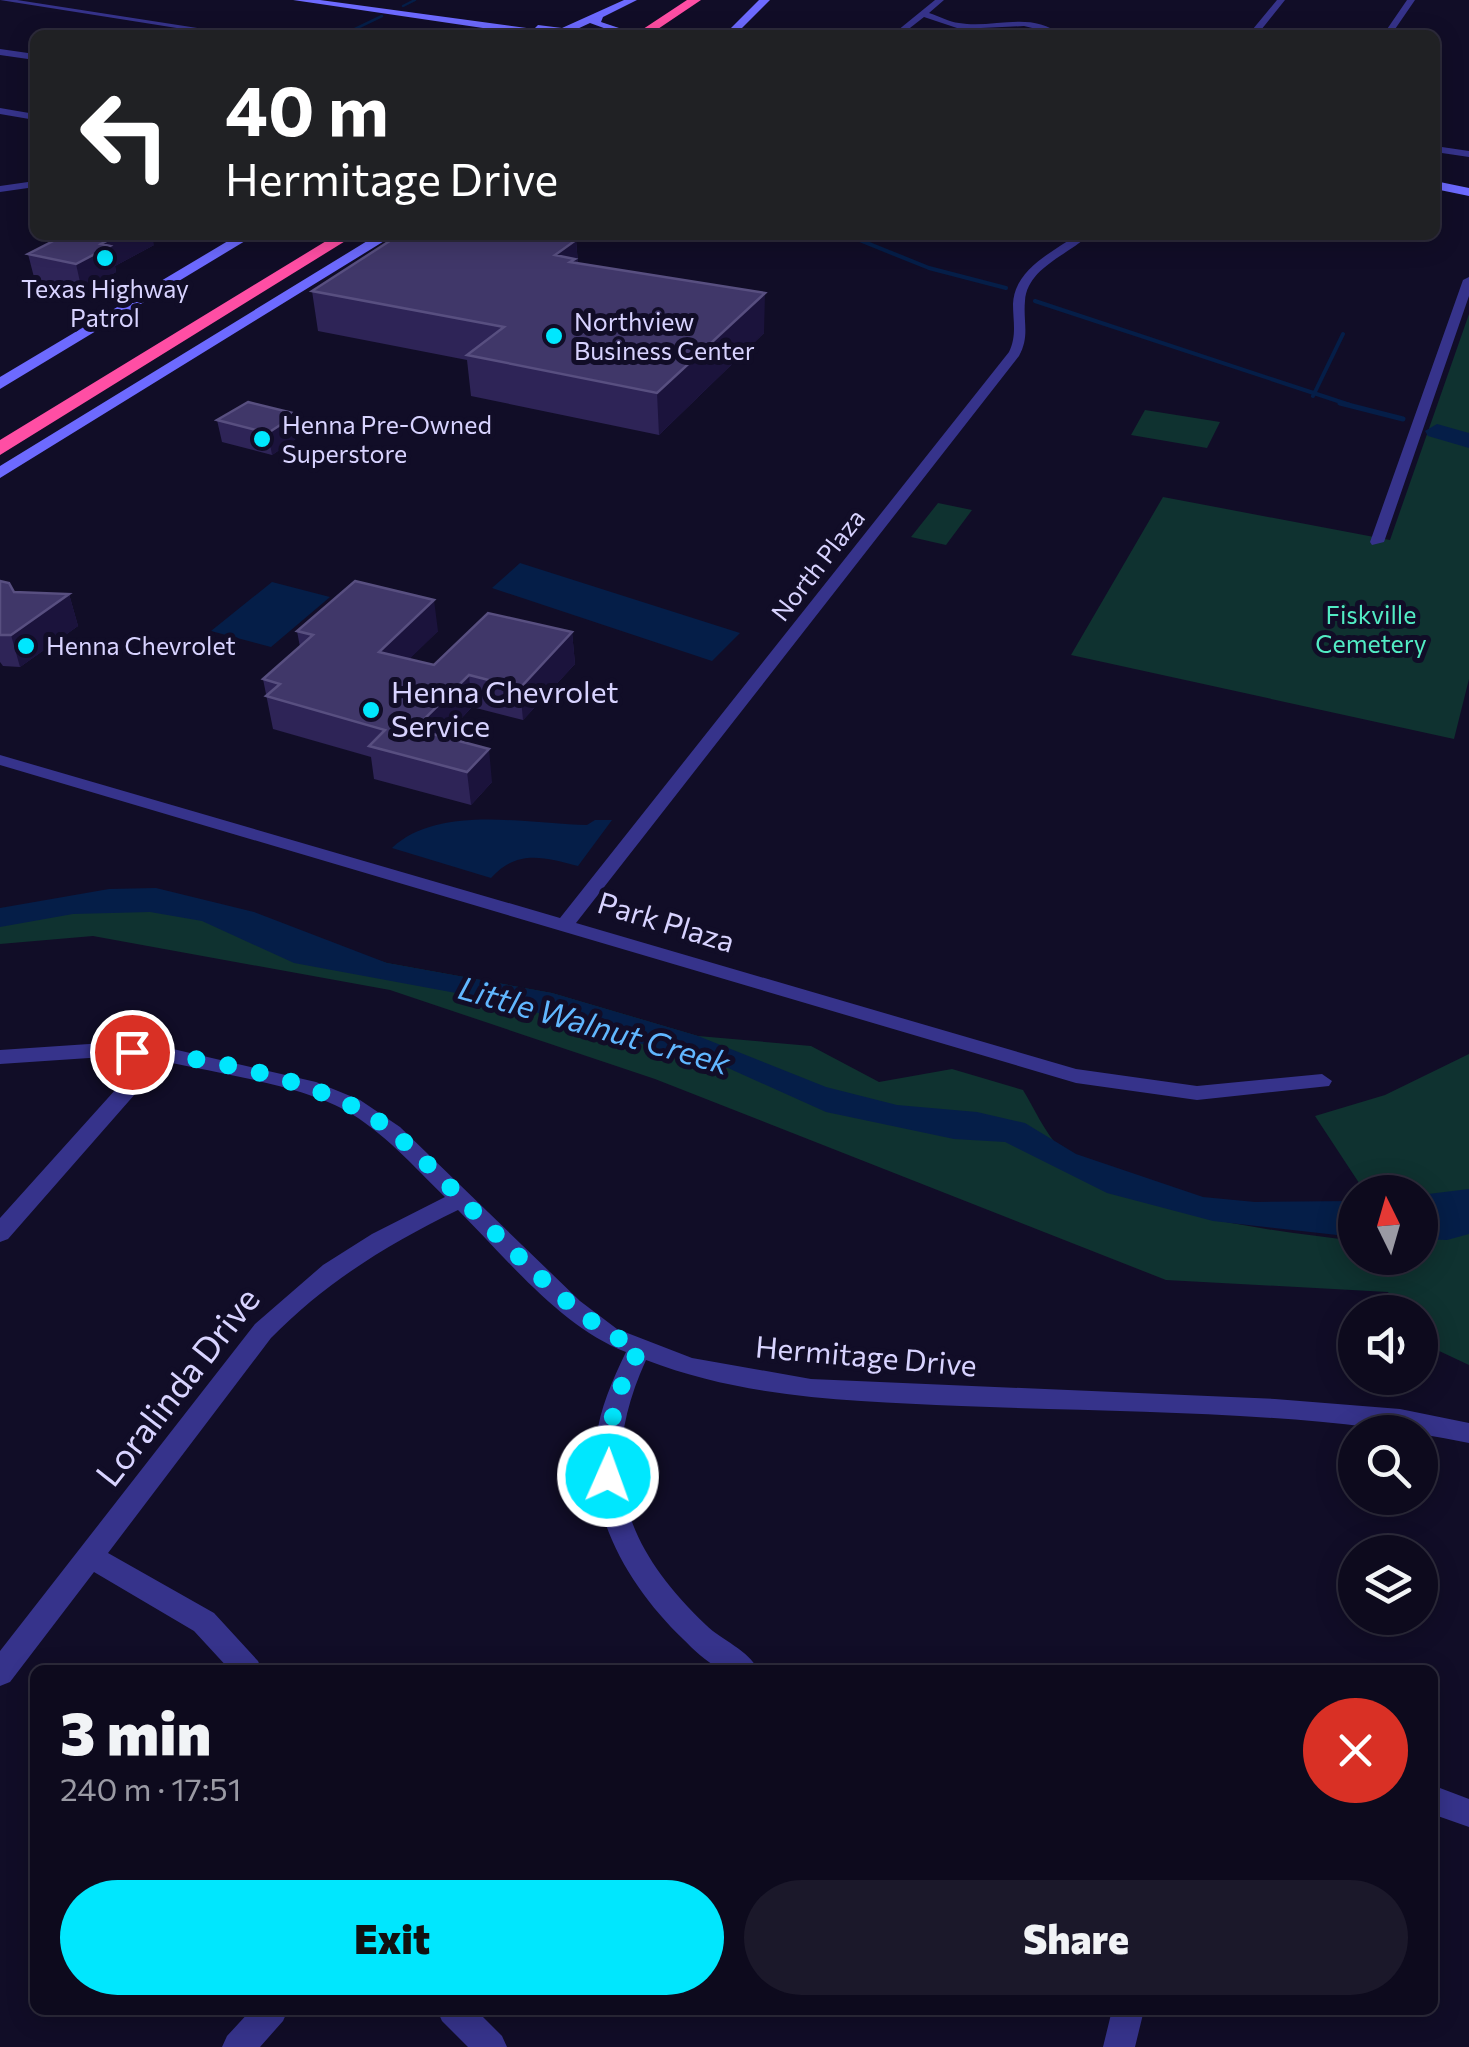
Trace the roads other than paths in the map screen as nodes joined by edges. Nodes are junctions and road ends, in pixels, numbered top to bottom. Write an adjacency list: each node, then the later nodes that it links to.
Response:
1 (0, 0): 14 (street)
2 (298, 0): 12 (main road)
3 (340, 0): 12 (main road)
4 (632, 0): 13 (main road)
5 (696, 0): 19 (highway)
6 (716, 0): 20 (highway)
7 (765, 0): 21 (main road)
8 (940, 0): 11 (street)
9 (1281, 0): 24 (street)
10 (1411, 0): 25 (street)
11 (921, 14): 22 (street); 23 (street)
12 (428, 15): 15 (main road); 16 (main road)
13 (598, 15): 17 (main road); 18 (main road)
14 (205, 30)
15 (514, 30)
16 (530, 30)
17 (566, 30)
18 (612, 30)
19 (654, 30)
20 (656, 30)
21 (733, 30)
22 (902, 30)
23 (1048, 30)
24 (1256, 30)
25 (1390, 30)
26 (0, 52): 27 (street)
27 (30, 56)
28 (0, 111): 29 (street)
29 (30, 116)
30 (1440, 150): 31 (street)
31 (1469, 154)
32 (1440, 184): 35 (main road)
33 (30, 185): 34 (street)
34 (0, 189)
35 (1469, 189)
36 (240, 240): 43 (main road)
37 (309, 240): 44 (highway)
38 (339, 240): 42 (highway)
39 (378, 240): 47 (main road)
40 (1078, 240): 50 (street, North Plaza)
41 (1469, 280): 48 (street)
42 (254, 292): 45 (highway); 46 (highway)
43 (0, 384)
44 (0, 431)
45 (0, 449)
46 (0, 465)
47 (0, 473)
48 (1377, 542)
49 (0, 760): 50 (street, Park Plaza)
50 (565, 924): 53 (street, Park Plaza)
51 (160, 1053): 52 (street, Hermitage Drive); 54 (street, Hermitage Drive); 55 (street)
52 (0, 1057)
53 (1322, 1081)
54 (460, 1200): 56 (street, Hermitage Drive); 58 (street, Loralinda Drive)
55 (0, 1233)
56 (640, 1349): 57 (street, Hermitage Drive); 60 (street)
57 (1469, 1433)
58 (90, 1556): 59 (street); 61 (street, Loralinda Drive)
59 (243, 1665)
60 (737, 1665)
61 (0, 1673)
62 (1438, 1801): 63 (street)
63 (1469, 1813)
64 (267, 2015): 67 (street)
65 (457, 2015): 68 (street)
66 (1127, 2015): 69 (street)
67 (238, 2047)
68 (491, 2047)
69 (1119, 2047)

